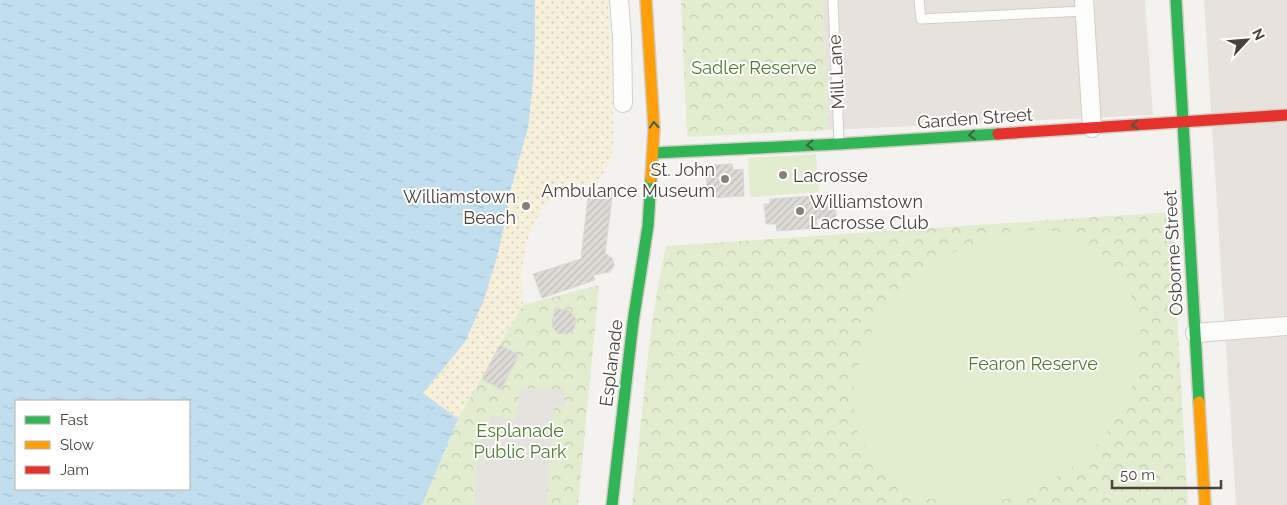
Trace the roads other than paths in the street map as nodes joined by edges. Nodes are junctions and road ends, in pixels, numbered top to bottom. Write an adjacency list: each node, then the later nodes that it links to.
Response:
1 (619, 0): 7 (street)
2 (646, 0): 12 (street, Esplanade, one-way to 2)
3 (833, 0): 11 (lane, Mill Lane)
4 (919, 0): 6 (lane)
5 (1176, 0): 9 (street, Osborne Street)
6 (1085, 6): 10 (street)
7 (623, 104)
8 (1287, 115): 9 (street, Garden Street)
9 (1183, 123): 10 (street, Garden Street, one-way to 10); 16 (street, Osborne Street)
10 (1092, 128): 11 (street, Garden Street, one-way to 11)
11 (839, 144): 13 (street, Garden Street, one-way to 13)
12 (653, 153): 13 (street, Garden Street); 14 (street, Esplanade)
13 (665, 156): 14 (street, Esplanade)
14 (648, 226): 17 (street, Esplanade)
15 (1287, 326): 16 (street)
16 (1195, 333): 18 (street, Osborne Street)
17 (612, 505)
18 (1205, 505)

